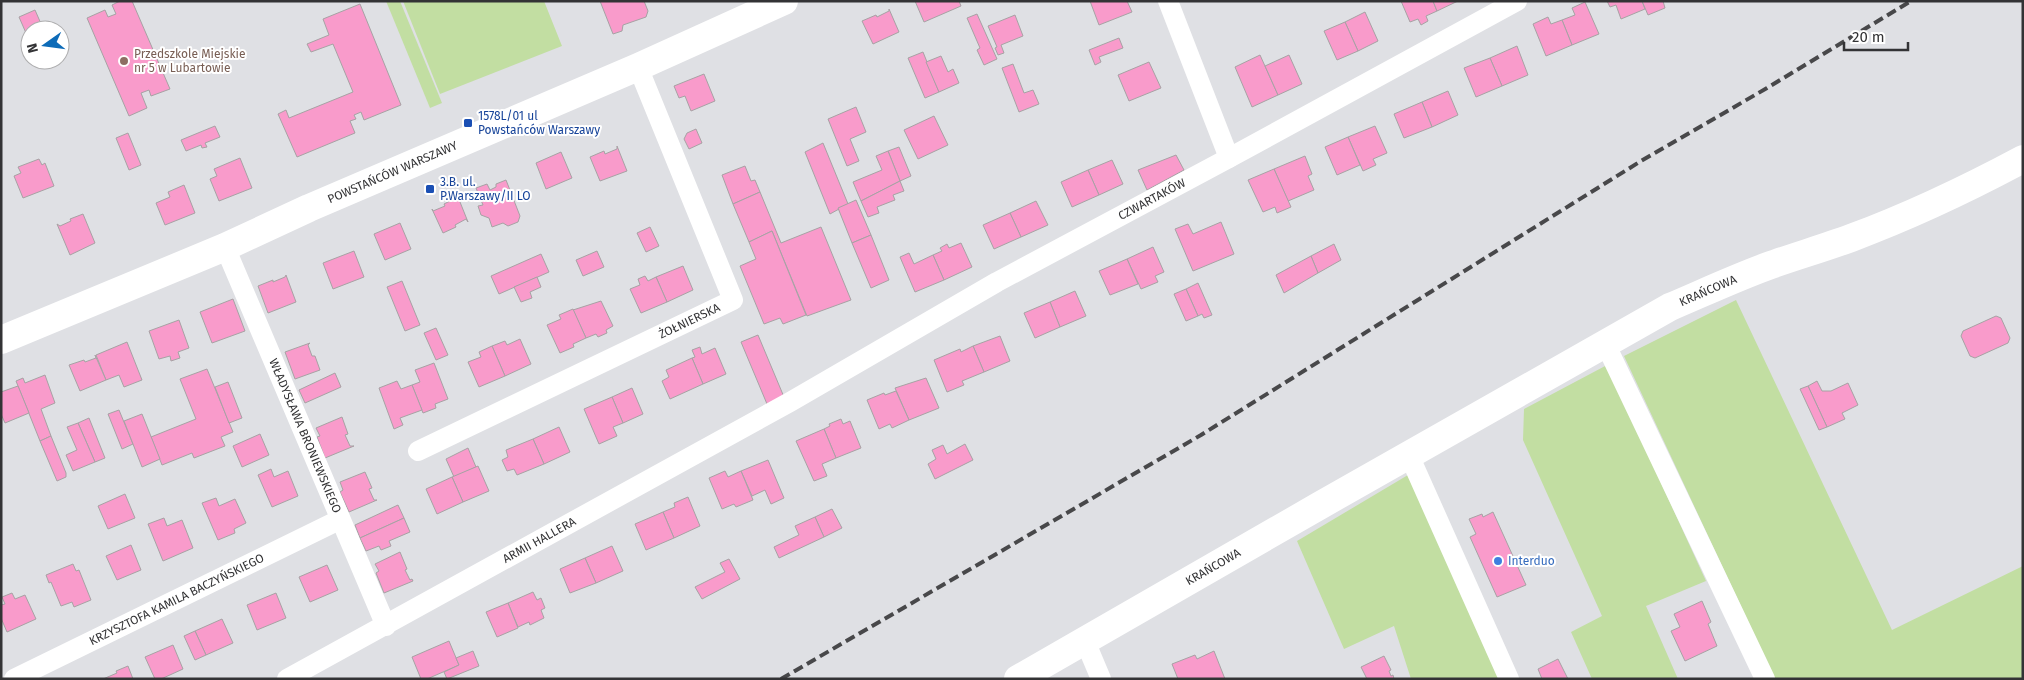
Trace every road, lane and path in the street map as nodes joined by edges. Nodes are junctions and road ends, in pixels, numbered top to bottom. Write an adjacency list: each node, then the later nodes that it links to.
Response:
1 (784, 1): 4 (street, POWSTAŃCÓW WARSZAWY)
2 (1168, 1): 5 (street)
3 (1517, 1): 5 (street, CZWARTAKÓW)
4 (638, 67): 7 (street, POWSTAŃCÓW WARSZAWY); 11 (street, ŻOŁNIERSKA)
5 (1229, 158): 10 (street, CZWARTAKÓW)
6 (2023, 159): 9 (street, KRAŃCOWA)
7 (225, 247): 8 (street, POWSTAŃCÓW WARSZAWY); 13 (street, WŁADYSŁAWA BRONIEWSKIEGO)
8 (1, 340)
9 (1605, 343): 12 (street, KRAŃCOWA); 21 (street)
10 (790, 402): 14 (street, ARMII HALLERA)
11 (418, 451)
12 (1409, 455): 15 (street, KRAŃCOWA); 20 (street)
13 (339, 520): 14 (street, WŁADYSŁAWA BRONIEWSKIEGO); 16 (street, KRZYSZTOFA KAMILA BACZYŃSKIEGO)
14 (386, 626): 17 (street, ARMII HALLERA)
15 (1085, 641): 18 (street, KRAŃCOWA); 19 (street)
16 (14, 679)
17 (287, 679)
18 (1018, 679)
19 (1101, 679)
20 (1509, 679)
21 (1765, 679)

